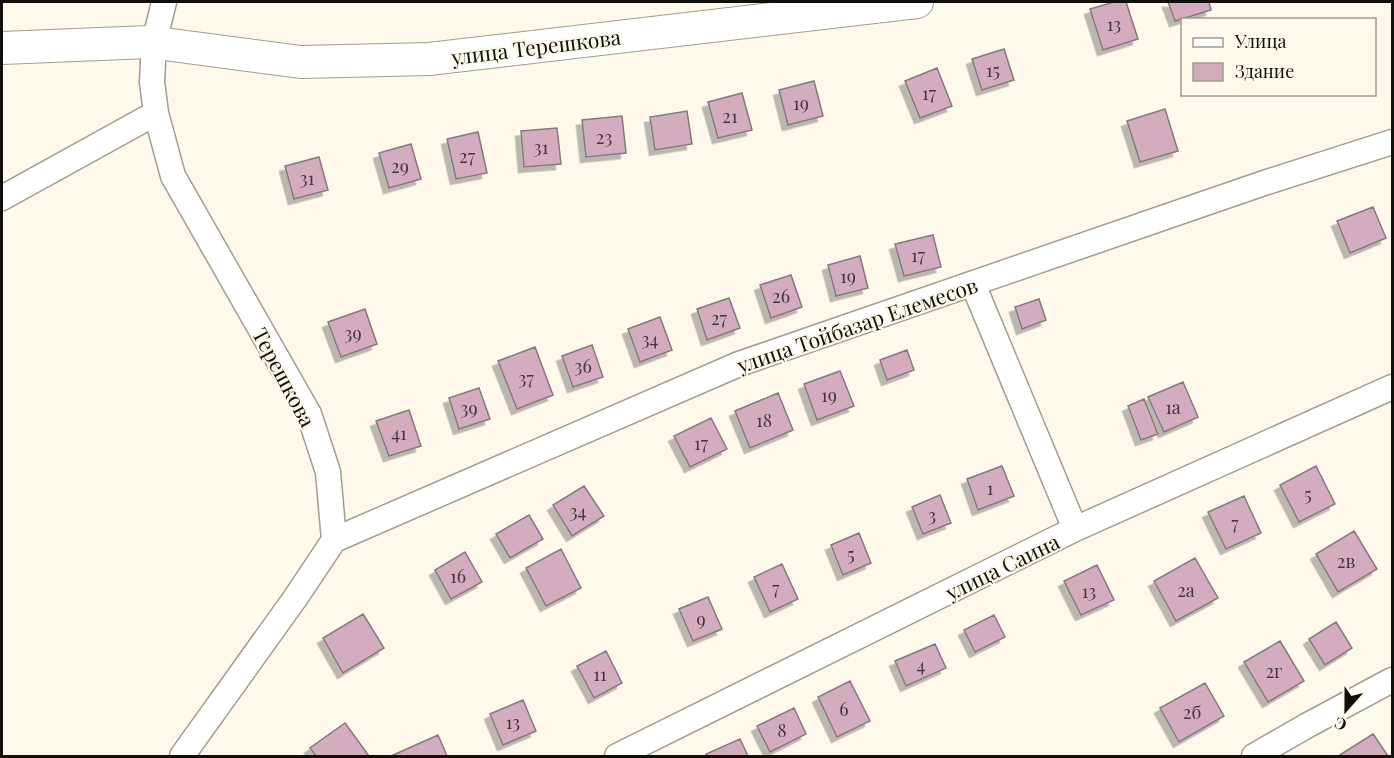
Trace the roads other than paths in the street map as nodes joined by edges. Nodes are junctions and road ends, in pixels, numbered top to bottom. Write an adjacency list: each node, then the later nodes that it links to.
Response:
1 (164, 2): 3 (street)
2 (917, 2): 3 (street, улица Терешкова)
3 (154, 43): 4 (street, улица Терешкова); 5 (street, Терешкова)
4 (2, 48)
5 (156, 113): 7 (street); 11 (street, Терешкова)
6 (1392, 142): 8 (street, улица Тойбазар Елемесов)
7 (2, 198)
8 (973, 284): 10 (street); 11 (street, улица Тойбазар Елемесов)
9 (1392, 387): 10 (street, улица Саина)
10 (1076, 530): 14 (street, улица Саина)
11 (334, 540): 13 (street)
12 (1392, 680): 15 (street)
13 (183, 756)
14 (617, 756)
15 (1254, 756)

